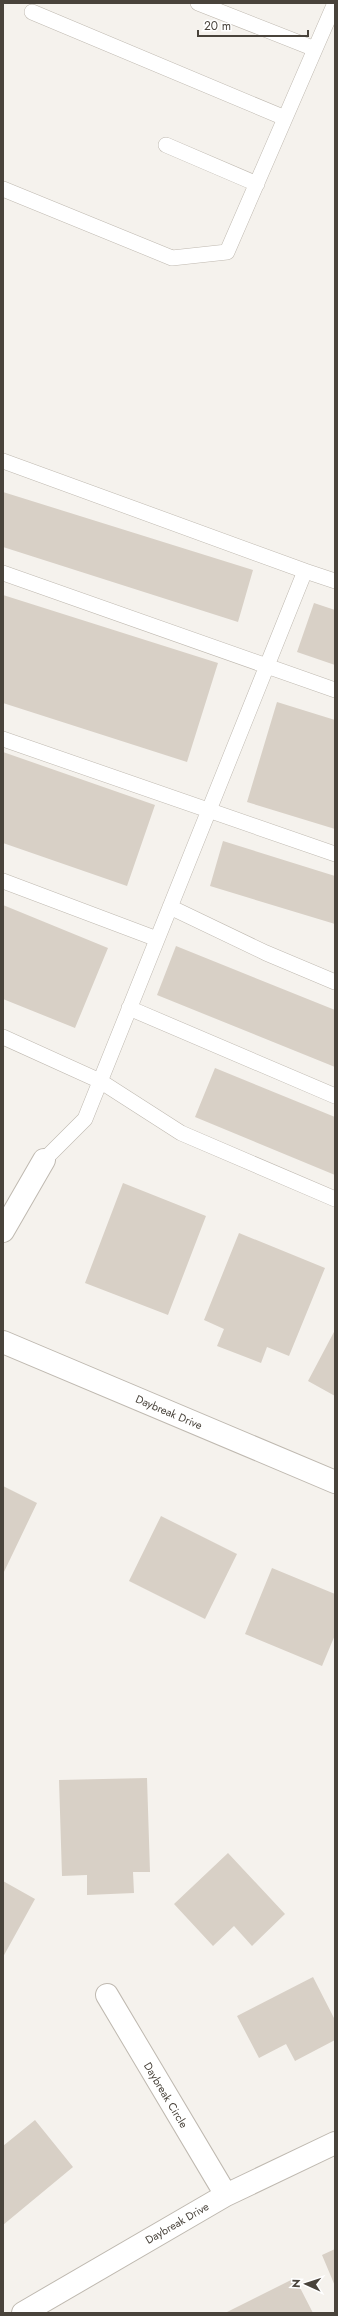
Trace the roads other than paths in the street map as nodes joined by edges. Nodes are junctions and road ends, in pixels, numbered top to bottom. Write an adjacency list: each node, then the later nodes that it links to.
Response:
1 (198, 3): 4 (lane)
2 (335, 3): 4 (lane)
3 (32, 12): 5 (lane)
4 (315, 49): 5 (lane)
5 (285, 118): 7 (lane)
6 (166, 145): 7 (lane)
7 (256, 184): 8 (lane)
8 (3, 189)
9 (3, 461): 10 (lane)
10 (305, 570): 12 (lane); 13 (lane)
11 (3, 573): 13 (lane)
12 (335, 582)
13 (268, 666): 14 (lane); 16 (lane)
14 (335, 690)
15 (3, 739): 16 (lane)
16 (209, 811): 17 (lane); 19 (lane)
17 (335, 854)
18 (3, 881): 20 (lane)
19 (170, 907): 20 (lane); 21 (lane)
20 (157, 939): 22 (lane)
21 (335, 982)
22 (129, 1008): 24 (lane); 25 (lane)
23 (3, 1037): 24 (lane)
24 (100, 1081): 26 (lane); 27 (lane)
25 (335, 1096)
26 (44, 1160): 28 (street)
27 (335, 1199)
28 (3, 1231)
29 (3, 1342): 30 (street, Daybreak Drive)
30 (335, 1482)
31 (106, 1995): 33 (street, Daybreak Circle)
32 (335, 2143): 33 (street, Daybreak Drive)
33 (226, 2195): 34 (street, Daybreak Drive)
34 (23, 2313)

